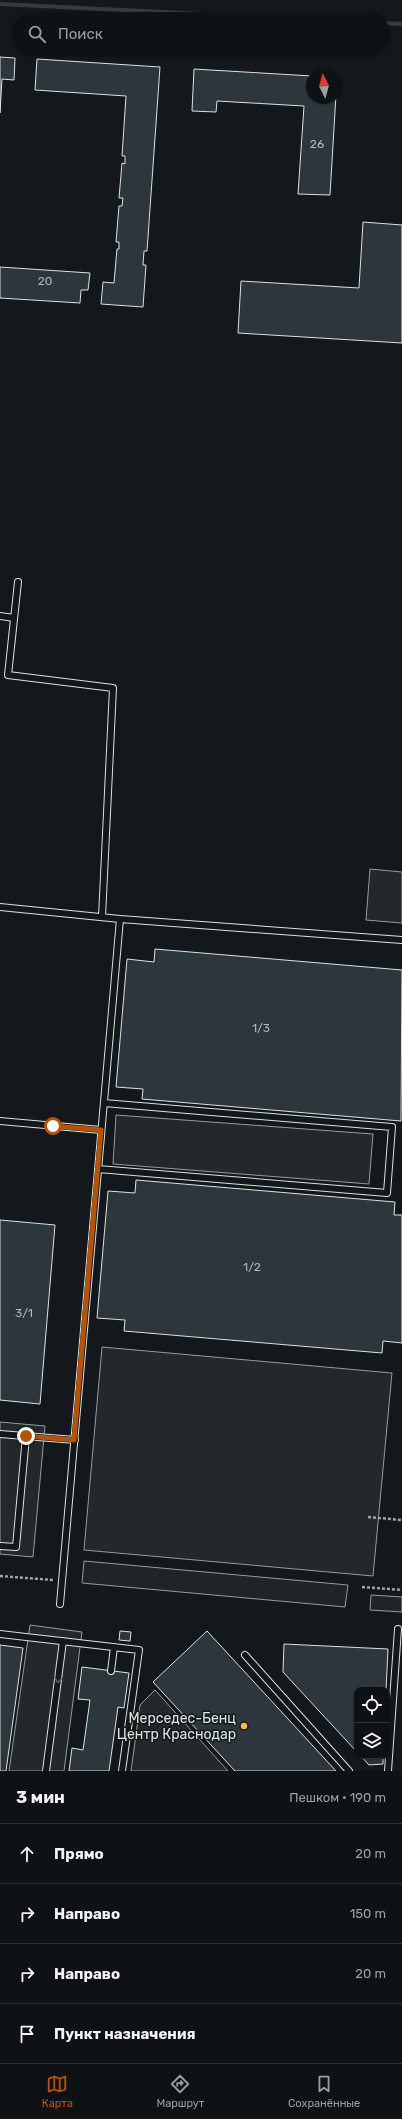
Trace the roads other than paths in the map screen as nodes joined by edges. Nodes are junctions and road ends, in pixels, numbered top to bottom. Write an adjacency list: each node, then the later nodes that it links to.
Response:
1 (18, 582): 3 (lane)
2 (0, 616): 3 (lane)
3 (14, 618): 5 (lane)
4 (0, 907): 5 (lane)
5 (102, 917): 6 (lane)
6 (120, 919): 7 (lane); 8 (lane)
7 (402, 940)
8 (104, 1103): 10 (lane); 11 (lane)
9 (0, 1121): 10 (lane)
10 (101, 1130): 11 (lane)
11 (98, 1169): 14 (lane)
12 (0, 1434): 13 (lane)
13 (26, 1436): 14 (lane); 15 (lane)
14 (74, 1440): 16 (lane)
15 (0, 1546)
16 (60, 1604)
17 (398, 1629): 23 (lane)
18 (0, 1634): 19 (lane)
19 (64, 1641): 20 (lane); 25 (lane, one-way to 25)
20 (114, 1647): 22 (lane); 26 (lane)
21 (245, 1655): 27 (lane)
22 (111, 1671)
23 (395, 1676): 24 (lane); 28 (lane)
24 (402, 1677)
25 (46, 1771)
26 (122, 1771)
27 (349, 1771)
28 (388, 1771)

